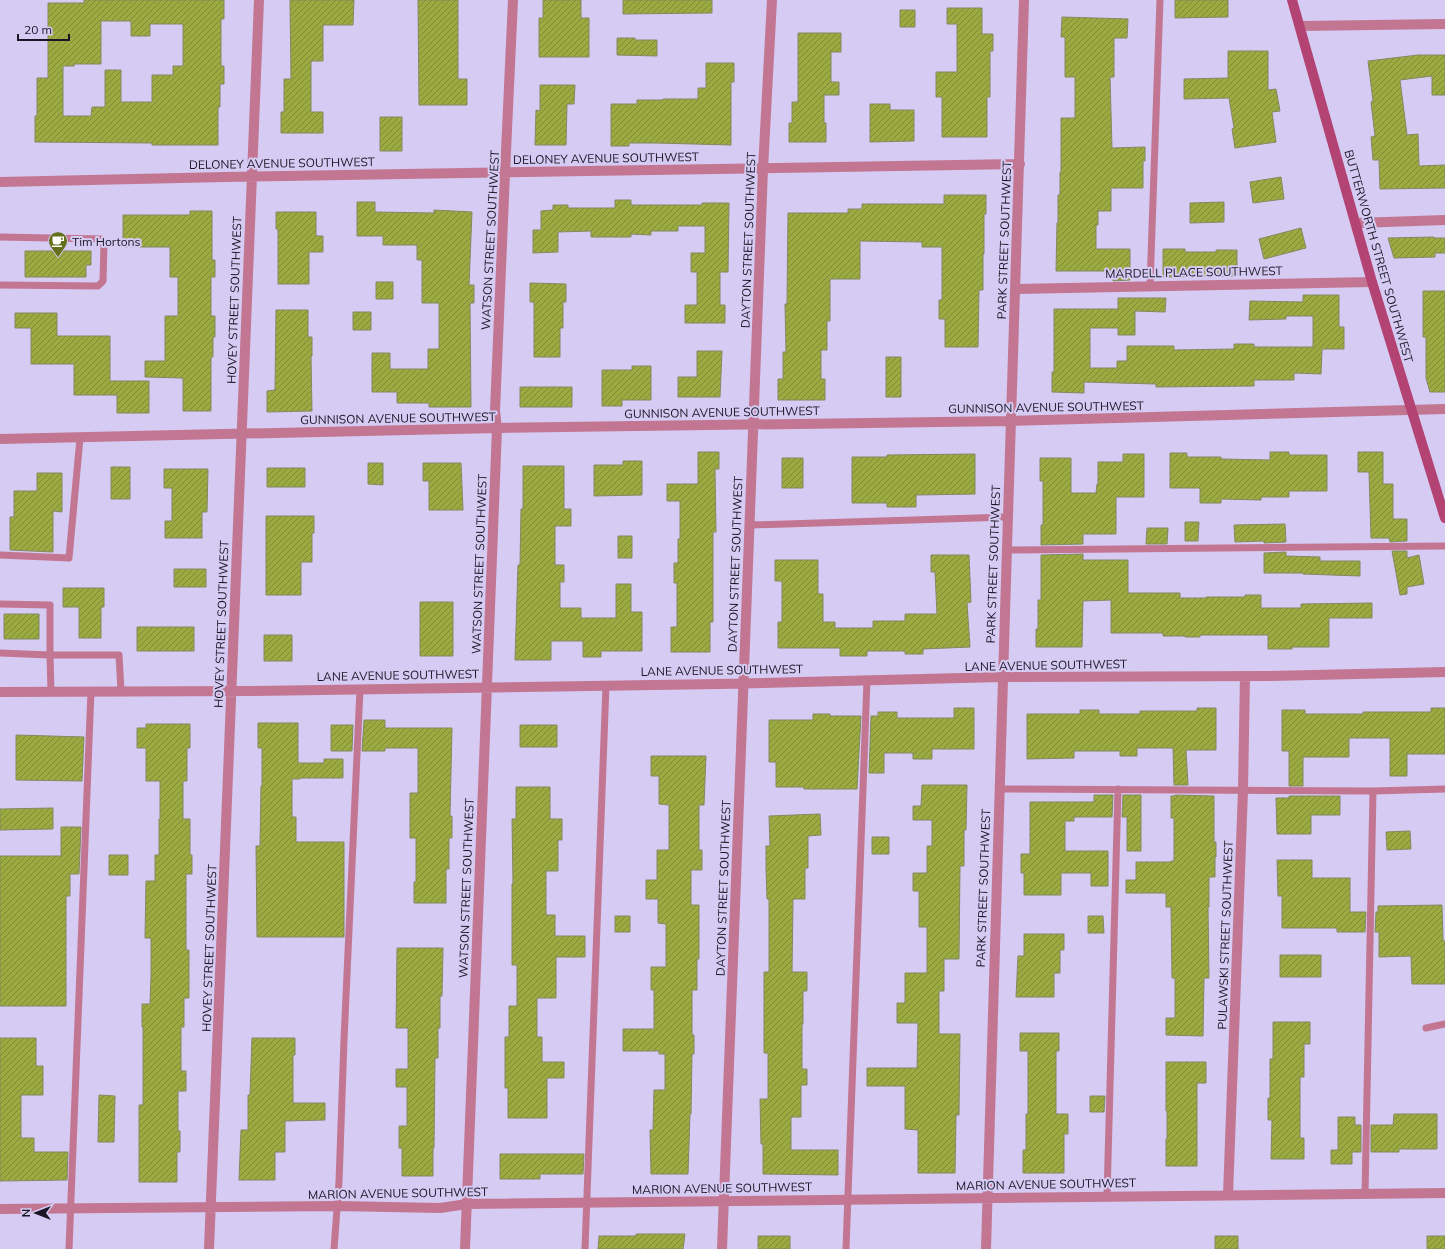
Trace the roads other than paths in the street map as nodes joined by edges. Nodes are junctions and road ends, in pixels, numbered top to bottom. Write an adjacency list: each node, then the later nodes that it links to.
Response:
1 (259, 0): 12 (street, HOVEY STREET SOUTHWEST)
2 (513, 0): 11 (street, WATSON STREET SOUTHWEST)
3 (772, 0): 10 (street, DAYTON STREET SOUTHWEST)
4 (1024, 0): 9 (street, PARK STREET SOUTHWEST)
5 (1160, 0): 19 (lane)
6 (1292, 0): 8 (street, BUTTERWORTH STREET SOUTHWEST)
7 (1445, 24): 8 (street)
8 (1300, 26): 15 (street, BUTTERWORTH STREET SOUTHWEST)
9 (1020, 164): 10 (street, DELONEY AVENUE SOUTHWEST); 20 (street, PARK STREET SOUTHWEST)
10 (764, 169): 11 (street, DELONEY AVENUE SOUTHWEST); 24 (street, DAYTON STREET SOUTHWEST)
11 (505, 172): 12 (street, DELONEY AVENUE SOUTHWEST); 25 (street, WATSON STREET SOUTHWEST)
12 (252, 177): 13 (street, DELONEY AVENUE SOUTHWEST); 26 (street, HOVEY STREET SOUTHWEST)
13 (0, 182)
14 (1445, 220): 15 (street)
15 (1356, 223): 17 (street, BUTTERWORTH STREET SOUTHWEST)
16 (0, 237): 18 (lane)
17 (1372, 282): 19 (street, MARDELL PLACE SOUTHWEST); 22 (street, BUTTERWORTH STREET SOUTHWEST)
18 (0, 285)
19 (1150, 286): 20 (street, MARDELL PLACE SOUTHWEST)
20 (1016, 288): 23 (street, PARK STREET SOUTHWEST)
21 (1445, 409): 22 (street, GUNNISON AVENUE SOUTHWEST)
22 (1411, 410): 23 (street, GUNNISON AVENUE SOUTHWEST); 30 (street, BUTTERWORTH STREET SOUTHWEST)
23 (1011, 421): 24 (street, GUNNISON AVENUE SOUTHWEST); 29 (street, PARK STREET SOUTHWEST)
24 (754, 425): 25 (street, GUNNISON AVENUE SOUTHWEST); 31 (street, DAYTON STREET SOUTHWEST)
25 (497, 428): 26 (street, GUNNISON AVENUE SOUTHWEST); 44 (street, WATSON STREET SOUTHWEST)
26 (242, 435): 27 (street, GUNNISON AVENUE SOUTHWEST); 50 (street, HOVEY STREET SOUTHWEST)
27 (80, 438): 28 (street, GUNNISON AVENUE SOUTHWEST); 34 (lane)
28 (0, 439)
29 (1008, 517): 31 (lane); 33 (street, PARK STREET SOUTHWEST)
30 (1445, 518)
31 (750, 525): 42 (street, DAYTON STREET SOUTHWEST)
32 (1445, 546): 33 (lane)
33 (1006, 550): 40 (street, PARK STREET SOUTHWEST)
34 (0, 555)
35 (3, 604): 37 (lane)
36 (0, 653): 37 (lane)
37 (50, 655): 47 (lane); 49 (lane)
38 (1445, 672): 39 (street, LANE AVENUE SOUTHWEST)
39 (1245, 676): 40 (street, LANE AVENUE SOUTHWEST); 54 (street, PULAWSKI STREET SOUTHWEST)
40 (1002, 677): 41 (street, LANE AVENUE SOUTHWEST); 51 (street, PARK STREET SOUTHWEST)
41 (867, 680): 42 (street, LANE AVENUE SOUTHWEST); 63 (lane)
42 (744, 683): 43 (street, LANE AVENUE SOUTHWEST); 64 (street, DAYTON STREET SOUTHWEST)
43 (606, 685): 44 (street, LANE AVENUE SOUTHWEST); 65 (lane)
44 (488, 687): 45 (street, LANE AVENUE SOUTHWEST); 66 (street, WATSON STREET SOUTHWEST)
45 (360, 689): 50 (street, LANE AVENUE SOUTHWEST); 67 (lane)
46 (0, 692): 47 (street, LANE AVENUE SOUTHWEST)
47 (52, 692): 48 (street, LANE AVENUE SOUTHWEST)
48 (91, 692): 49 (street, LANE AVENUE SOUTHWEST); 68 (lane)
49 (121, 692): 50 (street, LANE AVENUE SOUTHWEST)
50 (232, 692): 69 (street, HOVEY STREET SOUTHWEST)
51 (999, 789): 52 (lane); 62 (street, PARK STREET SOUTHWEST)
52 (1118, 789): 54 (lane); 61 (lane)
53 (1445, 789): 55 (lane)
54 (1243, 790): 55 (lane); 60 (street, PULAWSKI STREET SOUTHWEST)
55 (1372, 791): 59 (lane)
56 (1445, 1024): 57 (lane)
57 (1426, 1028)
58 (1445, 1193): 59 (street, MARION AVENUE SOUTHWEST)
59 (1365, 1194): 60 (street, MARION AVENUE SOUTHWEST)
60 (1228, 1195): 61 (street, MARION AVENUE SOUTHWEST)
61 (1107, 1197): 62 (street, MARION AVENUE SOUTHWEST)
62 (987, 1198): 63 (street, MARION AVENUE SOUTHWEST); 78 (street, PARK STREET SOUTHWEST)
63 (847, 1199): 64 (street, MARION AVENUE SOUTHWEST); 77 (lane)
64 (725, 1200): 65 (street, MARION AVENUE SOUTHWEST); 76 (street, DAYTON STREET SOUTHWEST)
65 (586, 1202): 66 (street, MARION AVENUE SOUTHWEST); 75 (lane)
66 (467, 1204): 67 (street, MARION AVENUE SOUTHWEST); 74 (street, WATSON STREET SOUTHWEST)
67 (337, 1206): 69 (street, MARION AVENUE SOUTHWEST); 73 (lane)
68 (71, 1208): 69 (street, MARION AVENUE SOUTHWEST); 70 (street, MARION AVENUE SOUTHWEST); 71 (lane)
69 (211, 1208): 72 (street, HOVEY STREET SOUTHWEST)
70 (0, 1209)
71 (69, 1249)
72 (209, 1249)
73 (334, 1249)
74 (465, 1249)
75 (585, 1249)
76 (722, 1249)
77 (846, 1249)
78 (986, 1249)

